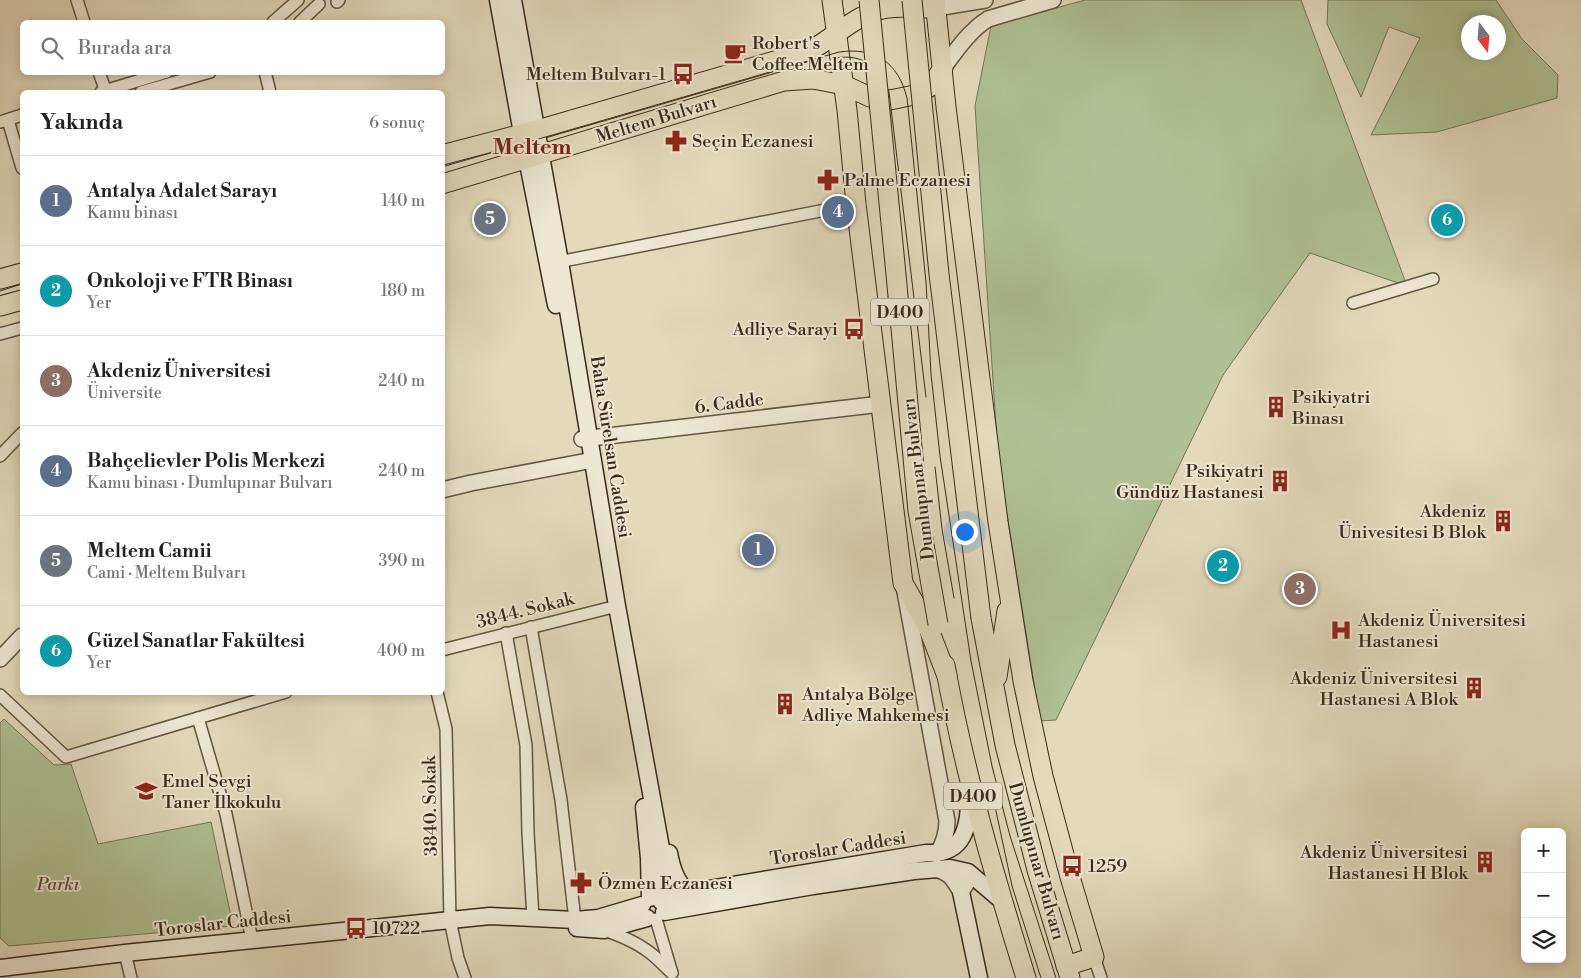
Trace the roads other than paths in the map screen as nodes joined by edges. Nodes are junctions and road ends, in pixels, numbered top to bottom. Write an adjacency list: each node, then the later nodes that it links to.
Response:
1 (77, 0): 12 (street)
2 (298, 0): 13 (street)
3 (498, 0): 28 (main road, Baha Sürelsan Caddesi)
4 (513, 0): 28 (main road, Baha Sürelsan Caddesi)
5 (832, 0): 15 (main road)
6 (869, 0): 57 (main road, Dumlupınar Bulvarı / D400, bridge)
7 (912, 0): 58 (main road, Dumlupınar Bulvarı, bridge)
8 (1053, 0): 16 (street)
9 (976, 1): 11 (street)
10 (319, 4): 14 (street)
11 (936, 4): 15 (main road); 16 (main road)
12 (83, 20)
13 (275, 20)
14 (302, 20)
15 (836, 33): 21 (main road); 28 (main road, Meltem Bulvarı)
16 (943, 68): 21 (main road); 50 (main road)
17 (101, 75): 22 (street)
18 (158, 75): 23 (street)
19 (200, 75): 24 (street)
20 (266, 75): 25 (street)
21 (844, 86): 30 (main road, Meltem Bulvarı); 33 (main road)
22 (104, 90)
23 (110, 90)
24 (148, 90)
25 (270, 90)
26 (20, 116): 27 (street)
27 (4, 121): 31 (street)
28 (530, 131): 29 (main road, Meltem Bulvarı); 30 (main road, Baha Sürelsan Caddesi)
29 (445, 154)
30 (534, 156): 32 (main road, Meltem Bulvarı); 34 (main road, Baha Sürelsan Caddesi)
31 (20, 163)
32 (445, 183)
33 (856, 204): 34 (street); 43 (main road)
34 (554, 263): 45 (main road, Baha Sürelsan Caddesi)
35 (20, 273): 36 (main road)
36 (0, 278)
37 (1432, 279): 39 (street)
38 (20, 301): 40 (main road)
39 (1353, 303)
40 (0, 306)
41 (20, 329): 42 (street)
42 (0, 334)
43 (881, 404): 45 (street, 6. Cadde); 49 (main road)
44 (20, 435): 46 (street)
45 (586, 438): 47 (main road, Baha Sürelsan Caddesi)
46 (0, 456)
47 (590, 461): 48 (street); 51 (main road, Baha Sürelsan Caddesi)
48 (445, 489)
49 (903, 583): 57 (main road); 67 (street)
50 (1010, 590): 58 (main road); 79 (main road)
51 (613, 606): 52 (street, 3844. Sokak); 66 (main road, Baha Sürelsan Caddesi); 72 (main road, Baha Sürelsan Caddesi)
52 (532, 627): 53 (street, 3844. Sokak); 75 (street)
53 (506, 633): 55 (street, 3844. Sokak); 73 (street)
54 (20, 638): 56 (street)
55 (445, 649)
56 (0, 659)
57 (947, 676): 65 (main road, Dumlupınar Bulvarı / D400)
58 (994, 693): 81 (main road, Dumlupınar Bulvarı)
59 (240, 695): 63 (street)
60 (275, 695): 63 (street)
61 (438, 695): 74 (street, 3840. Sokak)
62 (0, 696): 64 (street)
63 (243, 704): 64 (street)
64 (198, 718): 77 (street)
65 (970, 783): 67 (main road, Toroslar Caddesi); 71 (main road, Dumlupınar Bulvarı / D400)
66 (658, 833): 70 (main road); 72 (main road, Baha Sürelsan Caddesi)
67 (936, 861): 68 (main road, Toroslar Caddesi); 69 (street); 70 (main road, Toroslar Caddesi); 72 (main road, Toroslar Caddesi)
68 (972, 875): 69 (street); 71 (main road, Toroslar Caddesi)
69 (961, 892): 85 (main road)
70 (688, 893): 72 (main road, Toroslar Caddesi)
71 (1001, 900): 86 (main road, Dumlupınar Bulvarı / D400)
72 (653, 909): 75 (main road, Toroslar Caddesi); 76 (main road, Toroslar Caddesi); 82 (street)
73 (533, 918): 74 (main road, Toroslar Caddesi); 75 (main road, Toroslar Caddesi)
74 (450, 920): 76 (main road, Toroslar Caddesi); 77 (main road, Toroslar Caddesi); 84 (street, 3840. Sokak)
75 (575, 920)
76 (604, 930): 82 (street)
77 (252, 940): 78 (main road, Toroslar Caddesi)
78 (125, 953): 80 (main road, Toroslar Caddesi); 83 (street)
79 (1094, 957): 81 (main road); 87 (street)
80 (1, 970)
81 (1068, 972)
82 (673, 975)
83 (131, 978)
84 (465, 978)
85 (979, 978)
86 (1026, 978)
87 (1101, 978)

